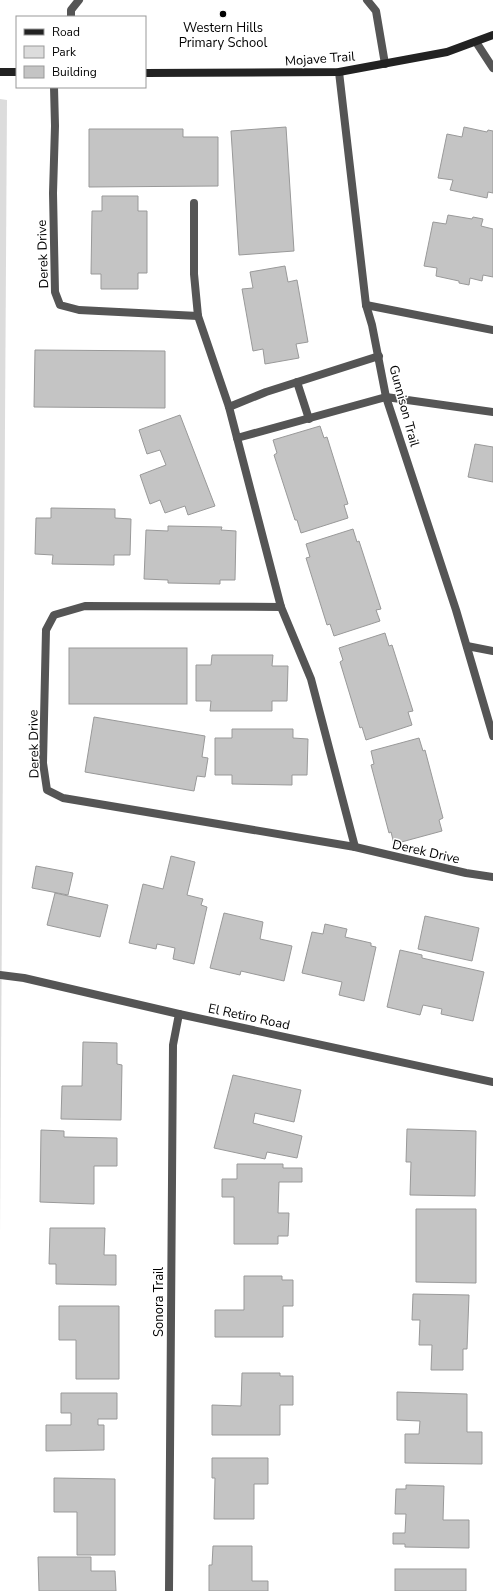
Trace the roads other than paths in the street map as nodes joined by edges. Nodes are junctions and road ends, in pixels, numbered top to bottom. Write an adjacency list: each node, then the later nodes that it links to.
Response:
1 (79, 0): 3 (street)
2 (367, 0): 6 (street)
3 (71, 16)
4 (493, 36): 5 (street, Mojave Trail)
5 (476, 42): 6 (street, Mojave Trail); 7 (street)
6 (384, 64): 10 (street, Mojave Trail)
7 (493, 68)
8 (0, 72): 9 (street)
9 (16, 72)
10 (339, 72): 11 (street, Mojave Trail); 14 (street, Gunnison Trail)
11 (146, 73)
12 (54, 88): 15 (street, Derek Drive)
13 (194, 203): 15 (street)
14 (366, 306): 16 (street); 17 (street, Gunnison Trail)
15 (198, 316): 20 (street)
16 (493, 330)
17 (379, 356): 18 (street); 19 (street, Gunnison Trail)
18 (298, 382): 20 (street); 22 (street)
19 (386, 397): 21 (street); 22 (street); 25 (street, Gunnison Trail)
20 (229, 407): 23 (street)
21 (493, 412)
22 (309, 419): 23 (street)
23 (237, 438): 24 (street)
24 (281, 607): 29 (street); 29 (street, Derek Drive)
25 (467, 646): 26 (street); 27 (street, Gunnison Trail)
26 (493, 651)
27 (492, 726): 28 (street, Gunnison Trail)
28 (493, 736)
29 (355, 847): 30 (street, Derek Drive)
30 (493, 877)
31 (0, 975): 32 (street, El Retiro Road)
32 (179, 1014): 33 (street, El Retiro Road); 34 (street, Sonora Trail)
33 (493, 1082)
34 (169, 1591)

